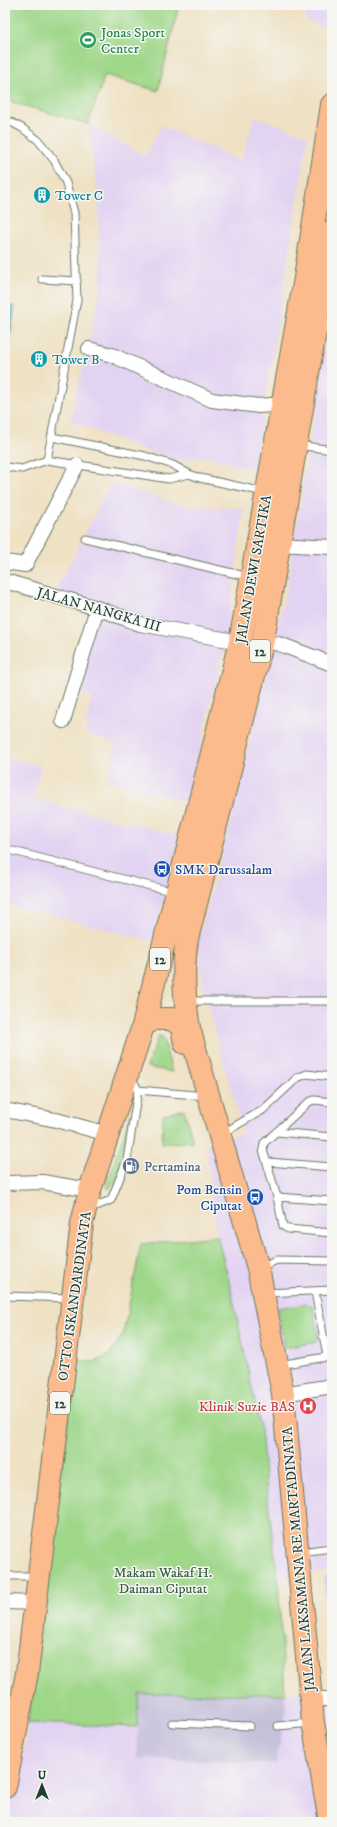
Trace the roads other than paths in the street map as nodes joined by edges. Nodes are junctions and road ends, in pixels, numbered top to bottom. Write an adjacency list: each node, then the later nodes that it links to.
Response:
1 (332, 105): 5 (highway, JALAN DEWI SARTIKA / 12)
2 (5, 119): 6 (lane)
3 (332, 231): 5 (highway, JALAN DEWI SARTIKA / 12)
4 (42, 279): 6 (lane)
5 (315, 280): 7 (highway, JALAN DEWI SARTIKA / 12); 9 (highway, JALAN DEWI SARTIKA / 12)
6 (77, 281): 10 (lane)
7 (324, 327): 11 (highway, JALAN DEWI SARTIKA / 12)
8 (89, 349): 9 (street)
9 (282, 404): 17 (highway, JALAN DEWI SARTIKA / 12)
10 (52, 437): 13 (lane); 16 (lane)
11 (296, 445): 12 (lane); 19 (highway, JALAN DEWI SARTIKA / 12)
12 (332, 450)
13 (47, 460): 14 (lane); 15 (lane)
14 (77, 465): 16 (lane); 21 (street)
15 (5, 467)
16 (189, 474): 17 (lane)
17 (267, 493): 22 (highway, JALAN DEWI SARTIKA / 12)
18 (86, 538): 22 (lane)
19 (279, 544): 20 (street); 25 (highway, JALAN DEWI SARTIKA / 12)
20 (332, 547)
21 (5, 562)
22 (252, 578): 25 (highway, JALAN DEWI SARTIKA / 12)
23 (5, 581): 24 (street, JALAN NANGKA III)
24 (97, 608): 26 (street, JALAN NANGKA III); 28 (street)
25 (257, 628): 26 (highway, JALAN DEWI SARTIKA / 12); 27 (street); 31 (highway, JALAN DEWI SARTIKA / 12)
26 (240, 642): 30 (highway, JALAN DEWI SARTIKA / 12)
27 (332, 664)
28 (63, 721)
29 (5, 849): 30 (lane)
30 (176, 892): 33 (highway, JALAN DEWI SARTIKA / 12)
31 (184, 1001): 32 (lane); 34 (highway, JALAN DEWI SARTIKA / 12)
32 (332, 1001)
33 (143, 1026): 34 (highway); 36 (highway, OTTO ISKANDARDINATA / 12)
34 (199, 1066): 37 (highway, JALAN LAKSAMANA RE MARTADINATA / 12)
35 (332, 1076): 42 (lane)
36 (134, 1081): 37 (lane); 41 (highway, OTTO ISKANDARDINATA / 12); 48 (lane)
37 (208, 1096): 42 (highway, JALAN LAKSAMANA RE MARTADINATA / 12)
38 (332, 1102): 40 (lane)
39 (5, 1110): 41 (street)
40 (276, 1132): 43 (lane); 44 (lane)
41 (108, 1134): 48 (highway, OTTO ISKANDARDINATA / 12)
42 (220, 1135): 52 (highway, JALAN LAKSAMANA RE MARTADINATA / 12)
43 (332, 1137)
44 (268, 1162): 45 (lane); 47 (lane)
45 (332, 1167)
46 (7, 1183): 48 (street)
47 (277, 1197): 49 (lane); 50 (lane)
48 (88, 1201): 57 (highway, OTTO ISKANDARDINATA / 12)
49 (332, 1201)
50 (332, 1233)
51 (332, 1261): 52 (lane)
52 (258, 1268): 55 (highway, JALAN LAKSAMANA RE MARTADINATA / 12)
53 (332, 1290): 54 (lane)
54 (315, 1291): 55 (lane); 58 (lane)
55 (265, 1293): 59 (highway, JALAN LAKSAMANA RE MARTADINATA / 12)
56 (5, 1296): 57 (lane)
57 (72, 1298): 65 (highway, OTTO ISKANDARDINATA / 12)
58 (330, 1356): 59 (lane)
59 (278, 1365): 61 (highway, JALAN LAKSAMANA RE MARTADINATA / 12)
60 (332, 1386): 61 (street)
61 (283, 1394): 63 (highway, JALAN LAKSAMANA RE MARTADINATA / 12)
62 (332, 1548): 63 (lane)
63 (297, 1552): 68 (highway, JALAN LAKSAMANA RE MARTADINATA / 12)
64 (5, 1576): 65 (lane)
65 (40, 1576): 67 (highway, OTTO ISKANDARDINATA / 12)
66 (5, 1602): 67 (street)
67 (36, 1603): 73 (highway, OTTO ISKANDARDINATA / 12)
68 (322, 1699): 69 (highway, JALAN LAKSAMANA RE MARTADINATA / 12)
69 (313, 1722): 72 (lane); 74 (highway, JALAN LAKSAMANA RE MARTADINATA / 12)
70 (172, 1723): 71 (lane)
71 (250, 1726)
72 (278, 1726)
73 (5, 1785)
74 (330, 1822)

